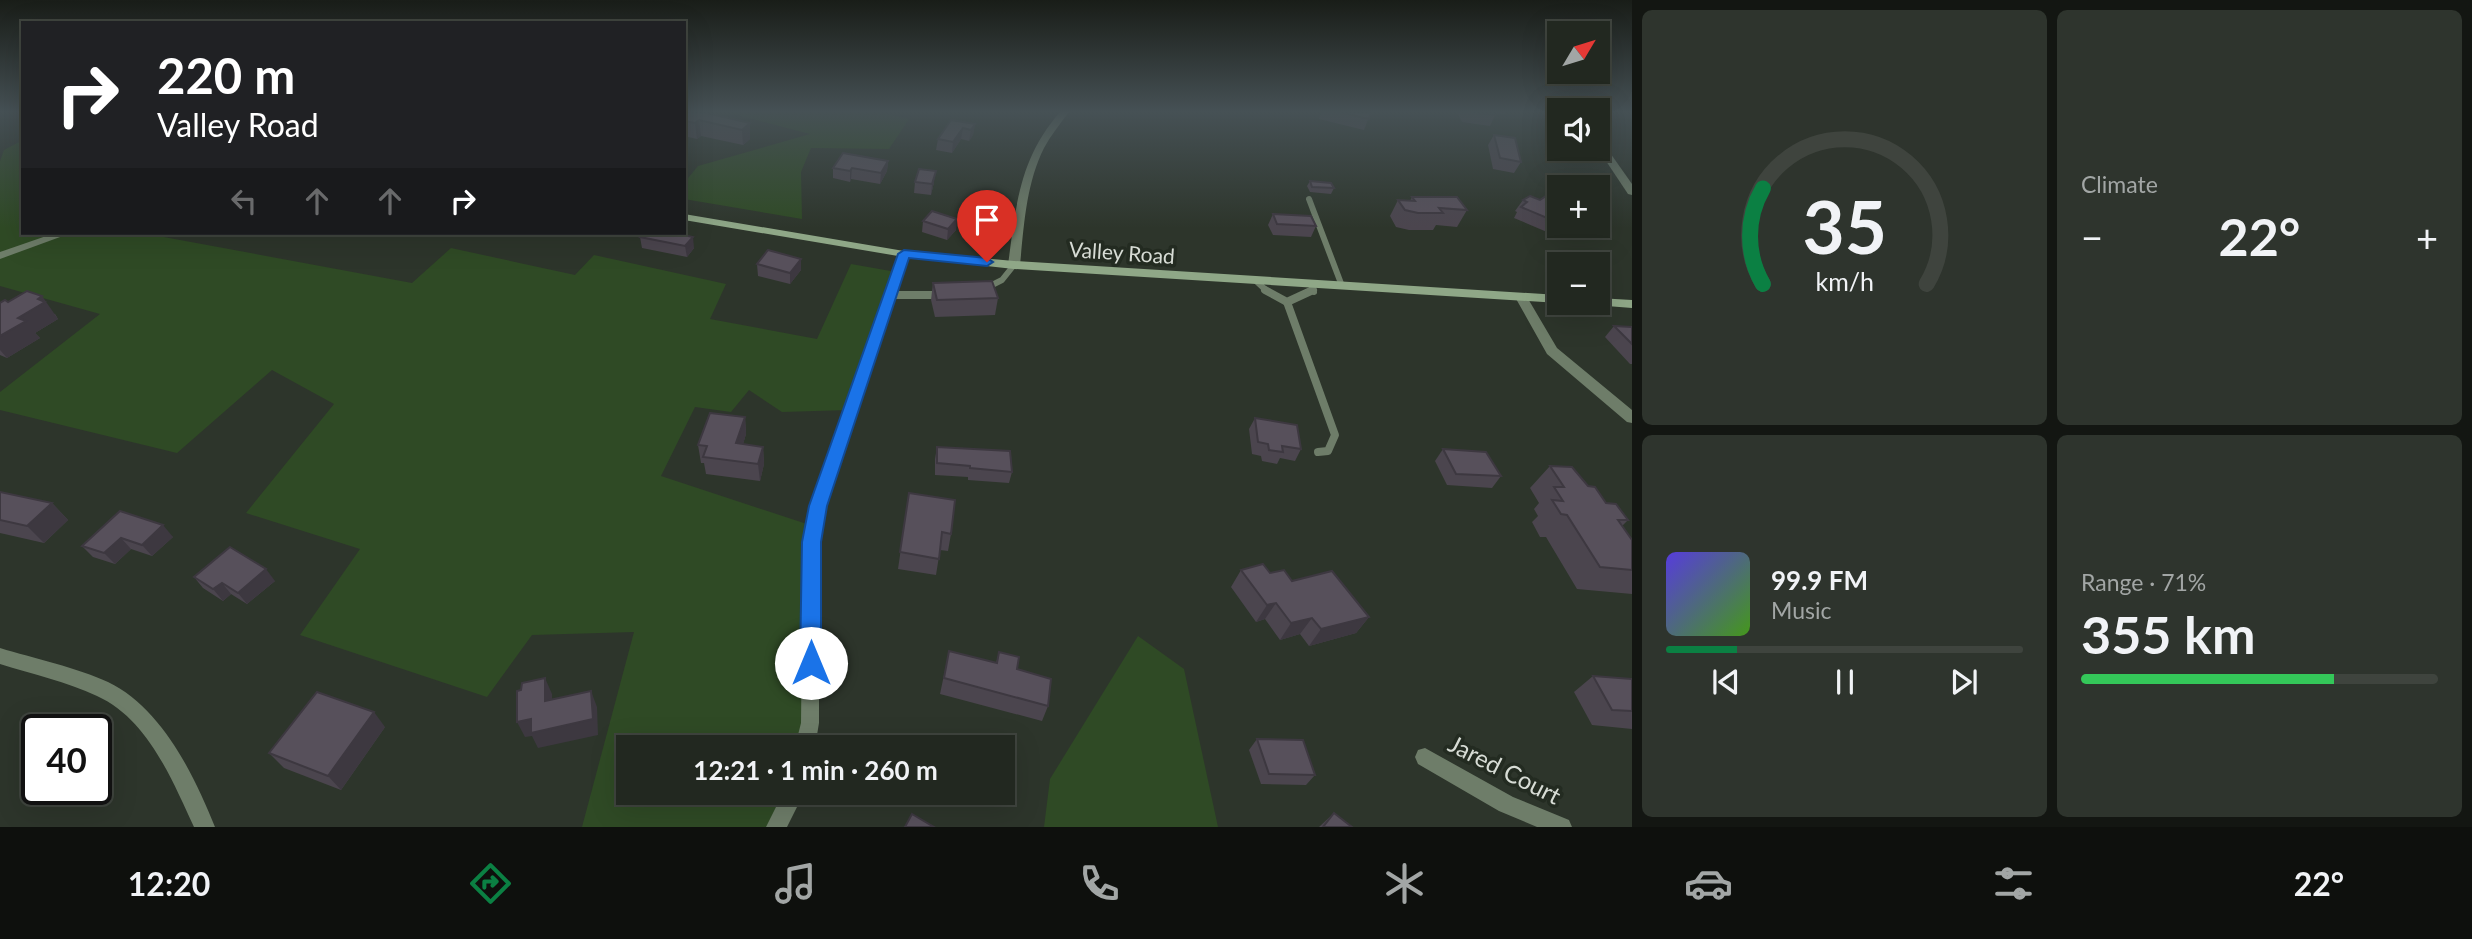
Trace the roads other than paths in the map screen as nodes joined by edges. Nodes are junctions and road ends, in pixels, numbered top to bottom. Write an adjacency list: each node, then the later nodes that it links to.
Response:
1 (1038, 151): 9 (street)
2 (1610, 160): 3 (street)
3 (1632, 192)
4 (1309, 199): 12 (lane)
5 (686, 217): 7 (main road, Valley Road)
6 (59, 235): 8 (street)
7 (904, 254): 9 (main road, Valley Road); 15 (street)
8 (0, 256)
9 (1014, 265): 10 (main road, Valley Road); 13 (lane)
10 (1255, 280): 11 (main road, Valley Road); 18 (lane)
11 (1311, 284): 12 (main road, Valley Road); 18 (lane)
12 (1342, 286): 16 (main road, Valley Road)
13 (978, 290)
14 (955, 294): 15 (lane)
15 (889, 295): 24 (street)
16 (1521, 297): 17 (main road, Valley Road); 21 (street)
17 (1547, 298)
18 (1287, 302): 22 (lane)
19 (1610, 303): 20 (main road)
20 (1632, 304)
21 (1632, 418)
22 (1318, 452)
23 (0, 656): 27 (street)
24 (808, 735)
25 (1425, 757): 29 (street, Jared Court)
26 (788, 805): 28 (street)
27 (205, 827)
28 (776, 827)
29 (1562, 827)

